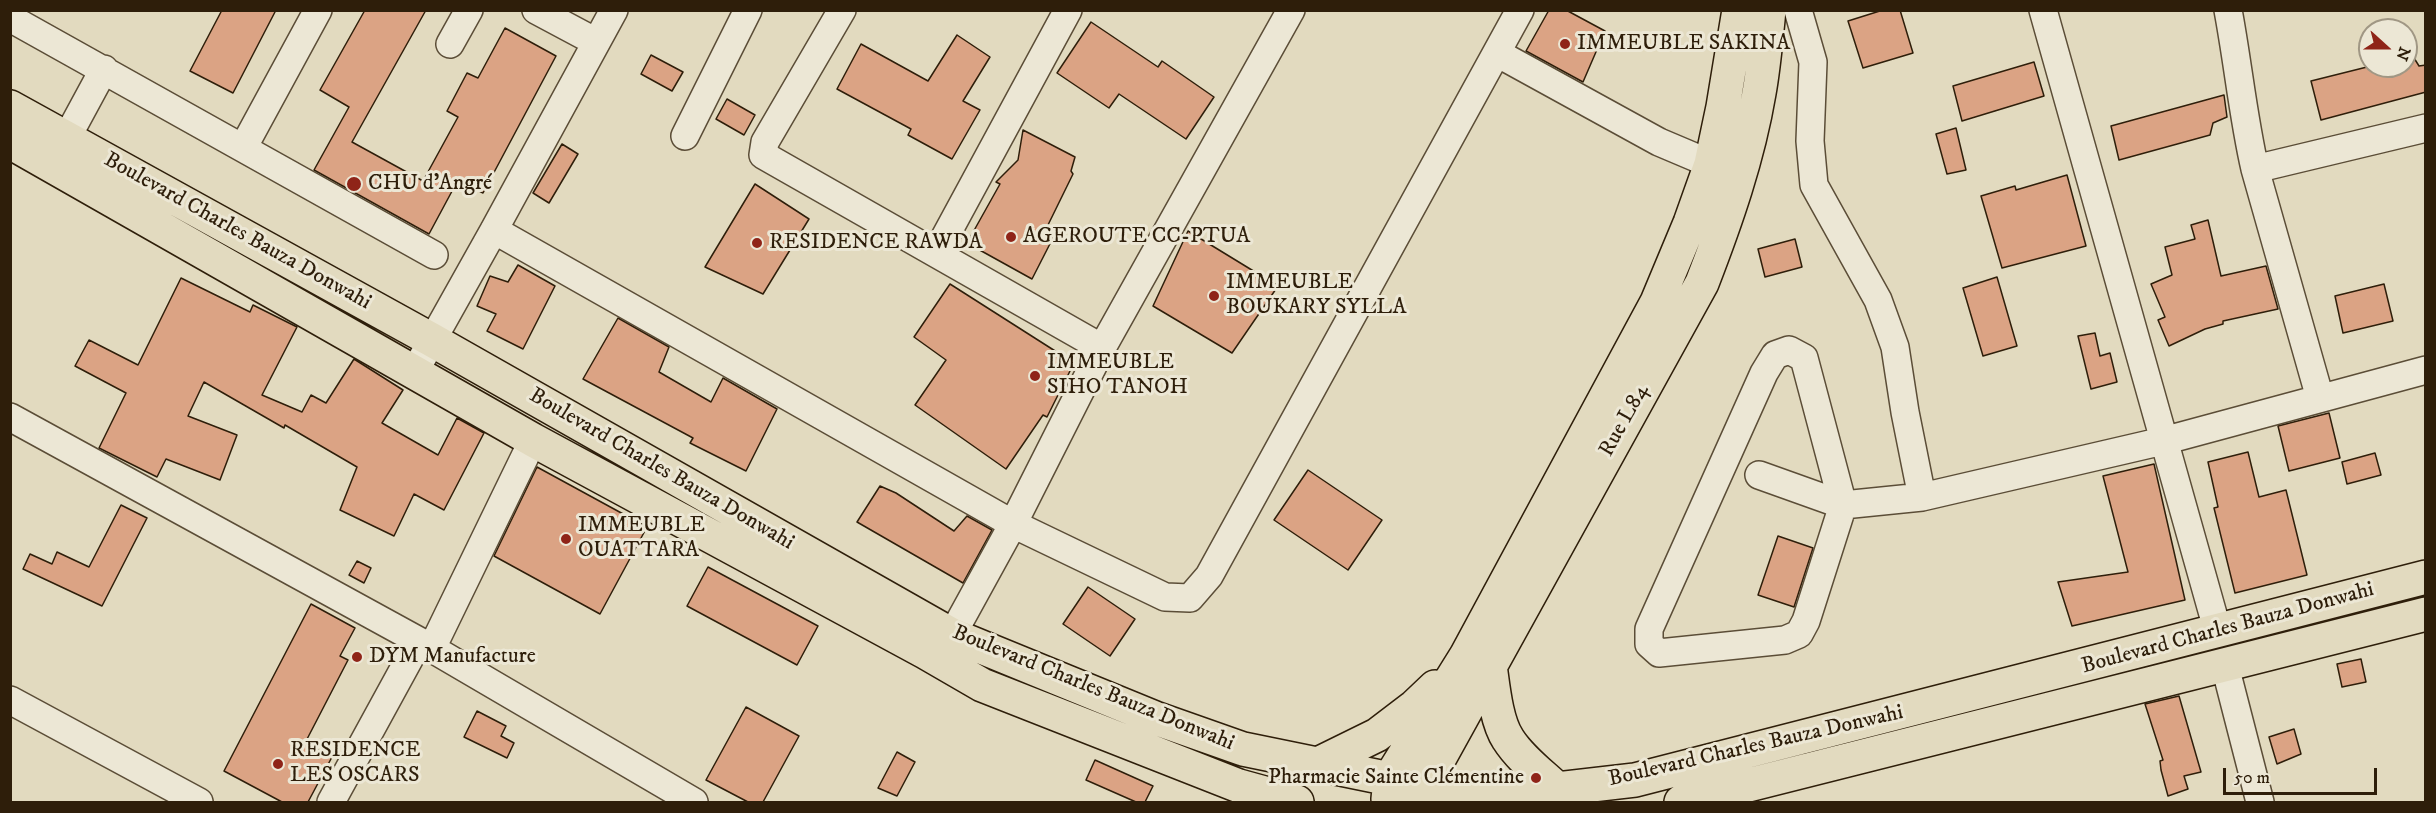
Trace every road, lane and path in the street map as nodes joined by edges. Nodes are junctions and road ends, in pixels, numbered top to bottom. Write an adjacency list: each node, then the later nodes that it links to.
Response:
1 (318, 10): 24 (street)
2 (469, 10): 17 (street)
3 (536, 10): 16 (street)
4 (614, 10): 16 (street)
5 (747, 10): 22 (street)
6 (843, 10): 29 (street)
7 (1068, 10): 29 (street)
8 (1291, 10): 32 (street)
9 (1520, 10): 18 (street)
10 (1739, 10): 26 (main road)
11 (1769, 10): 48 (main road, Rue L84)
12 (1798, 10): 40 (street)
13 (2043, 10): 38 (street)
14 (2228, 10): 27 (street)
15 (10, 18): 19 (street)
16 (596, 42): 28 (street)
17 (450, 44)
18 (1497, 53): 26 (street); 42 (street)
19 (104, 69): 24 (street); 25 (street)
20 (10, 107): 25 (main road, Boulevard Charles Bauza Donwahi)
21 (2426, 128): 27 (street)
22 (685, 136)
23 (10, 142): 25 (main road, Boulevard Charles Bauza Donwahi)
24 (243, 148): 30 (street)
25 (60, 151): 31 (main road, Boulevard Charles Bauza Donwahi); 34 (main road, Boulevard Charles Bauza Donwahi)
26 (1710, 164): 48 (main road)
27 (2255, 169): 35 (street)
28 (494, 230): 31 (street); 42 (street)
29 (937, 252): 32 (street)
30 (434, 255)
31 (432, 340): 34 (street); 46 (main road, Boulevard Charles Bauza Donwahi)
32 (1102, 348): 42 (street)
33 (2426, 370): 35 (street)
34 (415, 371): 37 (main road, Boulevard Charles Bauza Donwahi)
35 (2320, 398): 38 (street)
36 (10, 417): 47 (street)
37 (533, 440): 47 (street); 57 (main road, Boulevard Charles Bauza Donwahi)
38 (2163, 441): 40 (street); 45 (street)
39 (1759, 476): 41 (street)
40 (1922, 497): 41 (street)
41 (1843, 505): 41 (street)
42 (1013, 524): 46 (street)
43 (2426, 577): 45 (main road, Boulevard Charles Bauza Donwahi)
44 (2426, 614): 49 (main road, Boulevard Charles Bauza Donwahi)
45 (2218, 632): 52 (main road, Boulevard Charles Bauza Donwahi)
46 (952, 635): 51 (main road, Boulevard Charles Bauza Donwahi)
47 (425, 645): 55 (street); 56 (street)
48 (1478, 660): 51 (main road); 52 (main road); 53 (main road, Rue L84)
49 (2224, 666): 58 (main road, Boulevard Charles Bauza Donwahi); 59 (street)
50 (10, 700): 54 (street)
51 (1318, 764): 53 (main road, Boulevard Charles Bauza Donwahi)
52 (1557, 789): 53 (main road, Boulevard Charles Bauza Donwahi)
53 (1402, 792)
54 (199, 802)
55 (331, 802)
56 (694, 802)
57 (1297, 802)
58 (1681, 802)
59 (2260, 802)

